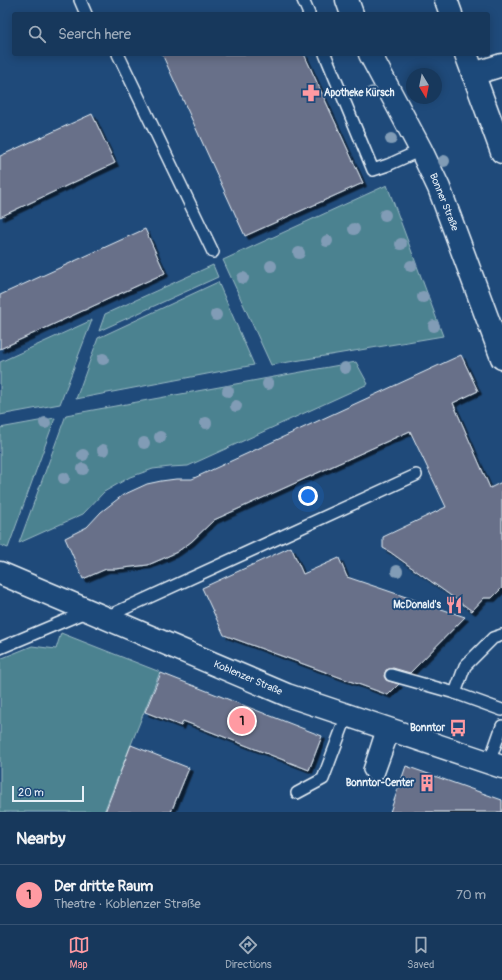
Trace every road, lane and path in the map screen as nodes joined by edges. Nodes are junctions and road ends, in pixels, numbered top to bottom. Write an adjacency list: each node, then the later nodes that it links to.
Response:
1 (80, 0): 5 (lane)
2 (303, 0): 6 (lane)
3 (347, 0): 7 (street)
4 (446, 0): 8 (street)
5 (85, 12)
6 (308, 12)
7 (351, 12)
8 (450, 12)
9 (119, 56): 16 (lane)
10 (326, 56): 14 (lane)
11 (371, 56): 14 (street, Bonner Straße)
12 (469, 64): 13 (street); 15 (street)
13 (502, 65)
14 (421, 150): 17 (street, Bonner Straße)
15 (502, 152)
16 (212, 252)
17 (502, 358)
18 (416, 475): 20 (lane)
19 (0, 573): 20 (street, Koblenzer Straße)
20 (98, 614): 22 (lane); 26 (street, Koblenzer Straße)
21 (502, 635): 24 (lane)
22 (0, 648)
23 (391, 675): 24 (lane)
24 (455, 693): 25 (lane)
25 (502, 710)
26 (347, 715): 28 (street, Koblenzer Straße); 29 (lane)
27 (502, 726): 28 (lane)
28 (496, 765)
29 (297, 793)

